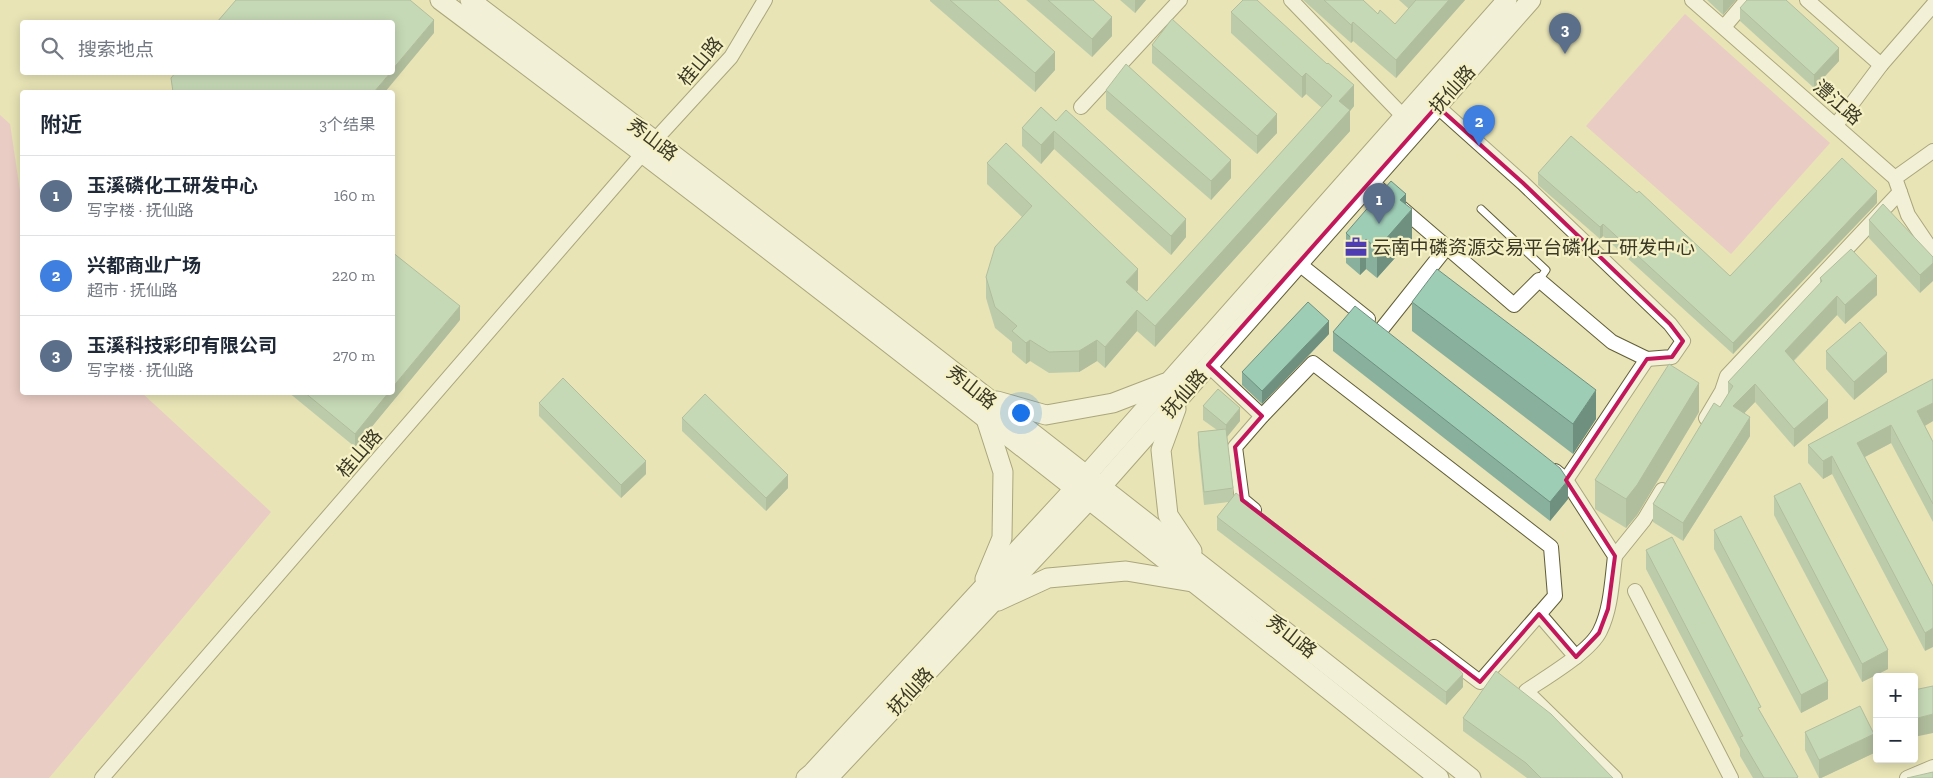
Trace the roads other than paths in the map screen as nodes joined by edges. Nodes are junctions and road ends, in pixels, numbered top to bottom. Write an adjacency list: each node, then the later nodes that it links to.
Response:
1 (440, 0): 18 (street, 秀山路)
2 (470, 0): 18 (street, 秀山路)
3 (765, 0): 18 (street, 桂山路)
4 (1180, 0): 15 (street)
5 (1291, 0): 16 (street)
6 (1507, 0): 16 (street, 抚仙路)
7 (1531, 0): 14 (street, 抚仙路)
8 (1692, 0): 12 (street, 澧江路)
9 (1747, 0): 12 (street)
10 (1807, 0): 13 (street)
11 (1933, 5): 13 (street)
12 (1724, 27): 17 (street, 澧江路)
13 (1881, 66): 17 (street)
14 (1437, 106): 21 (street, 抚仙路); 28 (street)
15 (1081, 107)
16 (1404, 116): 30 (street, 抚仙路)
17 (1836, 125): 20 (street, 澧江路)
18 (650, 146): 31 (street, 秀山路); 34 (street, 秀山路); 49 (street, 桂山路)
19 (1933, 151): 20 (street)
20 (1895, 178): 22 (street, 澧江路)
21 (1370, 181): 24 (street); 26 (street, 抚仙路)
22 (1900, 192): 25 (street, 澧江路); 35 (street)
23 (1481, 209): 27 (lane)
24 (1447, 247): 26 (street); 27 (street)
25 (1933, 252)
26 (1298, 263): 29 (street, 抚仙路)
27 (1538, 280): 28 (street)
28 (1647, 359): 37 (street)
29 (1208, 365): 32 (street, 抚仙路); 33 (street)
30 (1169, 382): 31 (street); 39 (street, 抚仙路)
31 (987, 398): 39 (street, 秀山路)
32 (1180, 398): 39 (street, 抚仙路); 42 (street)
33 (1262, 416): 40 (street); 45 (street)
34 (986, 419): 39 (street, 秀山路); 44 (street)
35 (1697, 432)
36 (1543, 461): 37 (street)
37 (1566, 480): 41 (street)
38 (1668, 480): 41 (street)
39 (1088, 487): 42 (street, 秀山路); 44 (street, 抚仙路)
40 (1266, 518)
41 (1615, 556): 47 (street)
42 (1199, 574): 44 (street); 52 (street, 秀山路); 53 (street, 秀山路)
43 (1635, 591): 55 (street)
44 (985, 598): 50 (street, 抚仙路); 51 (street, 抚仙路)
45 (1539, 614): 46 (street); 47 (street)
46 (1424, 640)
47 (1576, 657): 54 (street)
48 (1933, 768): 56 (street)
49 (102, 778)
50 (806, 778)
51 (828, 778)
52 (1439, 778)
53 (1471, 778)
54 (1615, 778)
55 (1731, 778)
56 (1907, 778)

